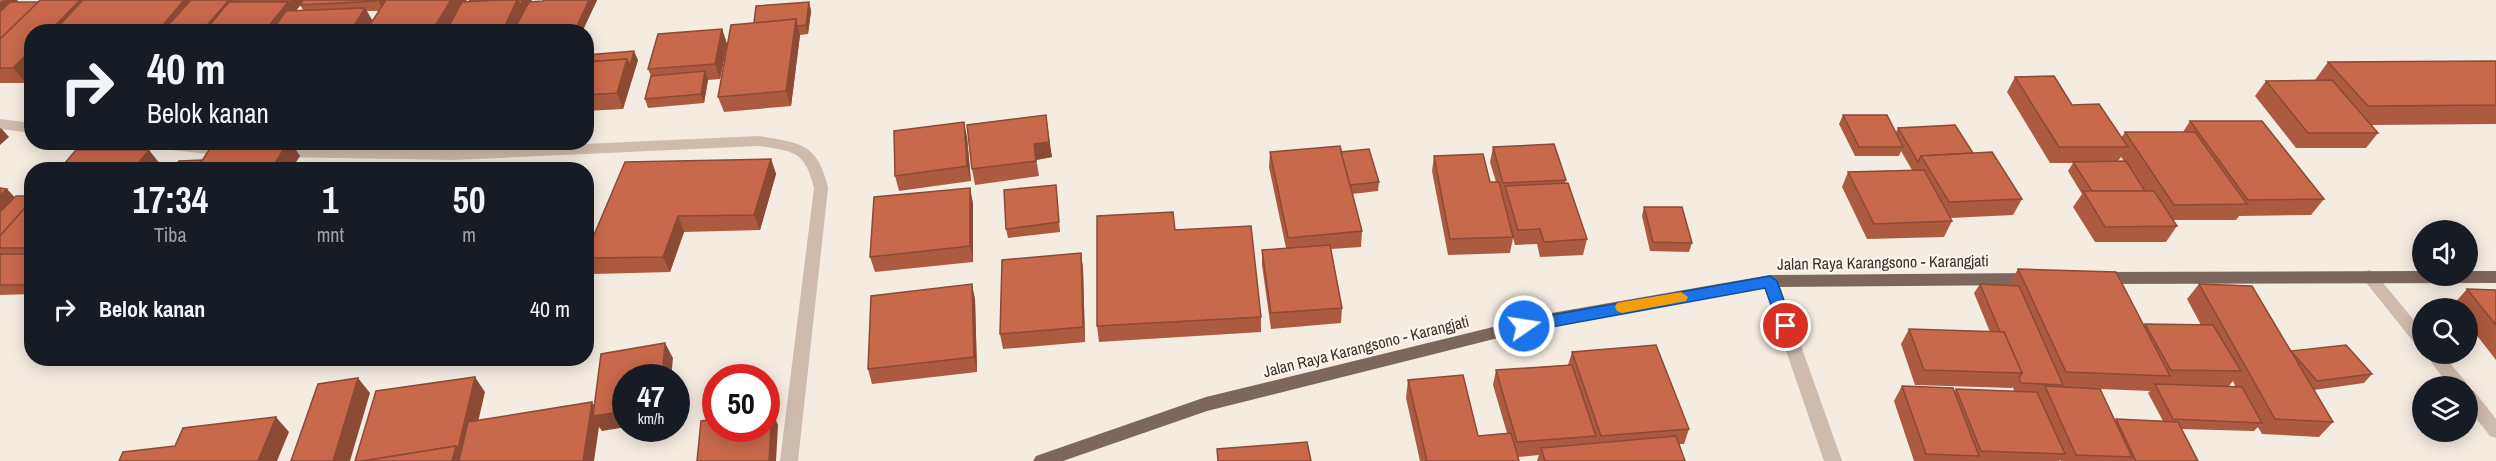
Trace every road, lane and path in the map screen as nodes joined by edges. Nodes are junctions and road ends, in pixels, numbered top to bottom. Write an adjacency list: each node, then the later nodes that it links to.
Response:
1 (0, 124): 2 (street)
2 (24, 127)
3 (594, 148): 18 (street)
4 (198, 150): 6 (street)
5 (548, 150): 7 (street)
6 (241, 151)
7 (265, 152)
8 (2369, 276): 9 (main road); 11 (main road); 13 (street)
9 (2496, 277)
10 (2045, 279): 12 (main road, Jalan Raya Karangsono - Karangjati)
11 (2081, 279)
12 (1770, 281): 19 (main road, Jalan Raya Karangsono - Karangjati); 20 (street)
13 (2412, 329)
14 (2441, 364): 15 (street)
15 (2451, 376)
16 (2478, 408): 17 (street)
17 (2496, 431)
18 (789, 461)
19 (1042, 461)
20 (1833, 461)

